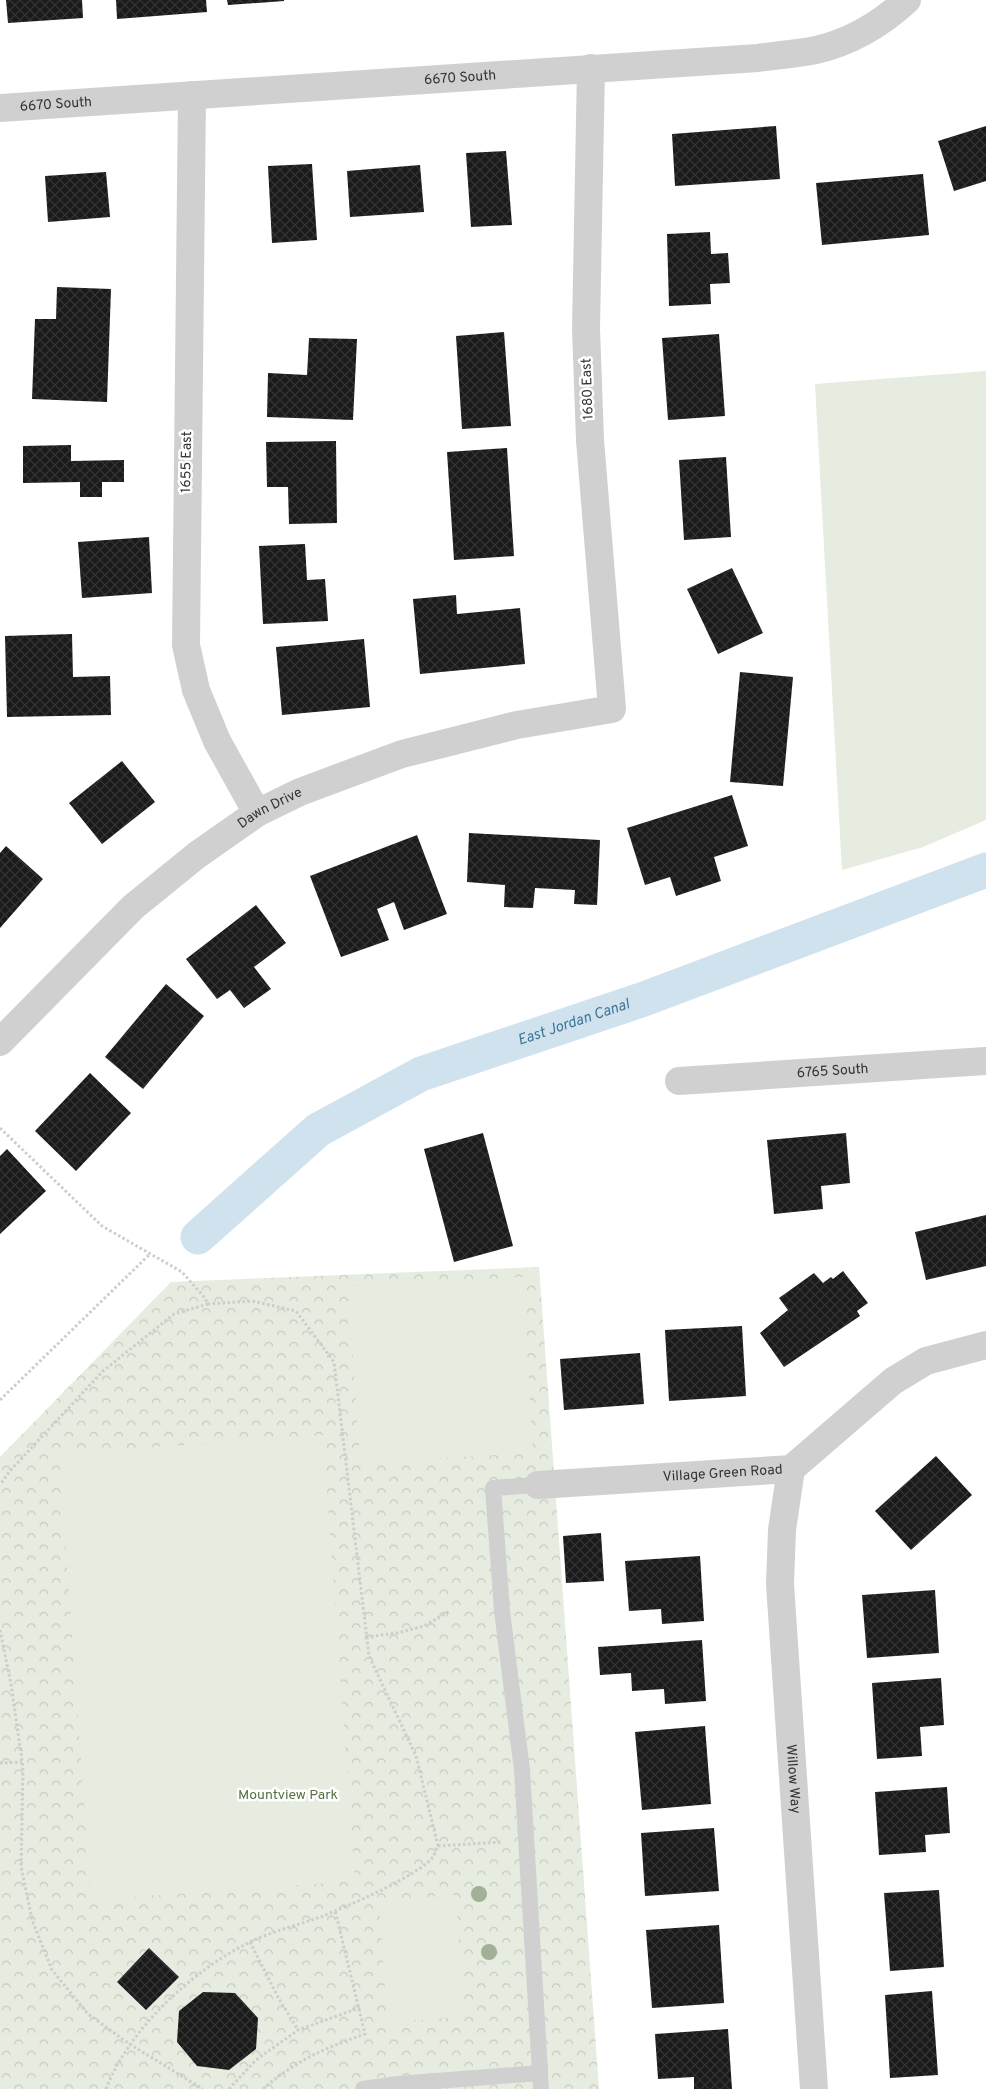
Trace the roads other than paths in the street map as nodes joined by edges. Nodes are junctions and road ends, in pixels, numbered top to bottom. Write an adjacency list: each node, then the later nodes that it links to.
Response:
1 (907, 0): 2 (street, 6670 South)
2 (591, 68): 3 (street, 6670 South); 5 (street, 1680 East)
3 (192, 95): 4 (street, 6670 South); 6 (street, 1655 East)
4 (0, 108)
5 (612, 709): 6 (street, Dawn Drive)
6 (258, 813): 7 (street, Dawn Drive)
7 (0, 1042)
8 (986, 1061): 9 (street, 6765 South)
9 (679, 1081)
10 (986, 1345): 11 (street, Village Green Road)
11 (791, 1469): 12 (street, Village Green Road); 15 (street, Willow Way)
12 (538, 1485): 13 (lane)
13 (541, 2081): 14 (lane)
14 (363, 2089)
15 (814, 2089)

